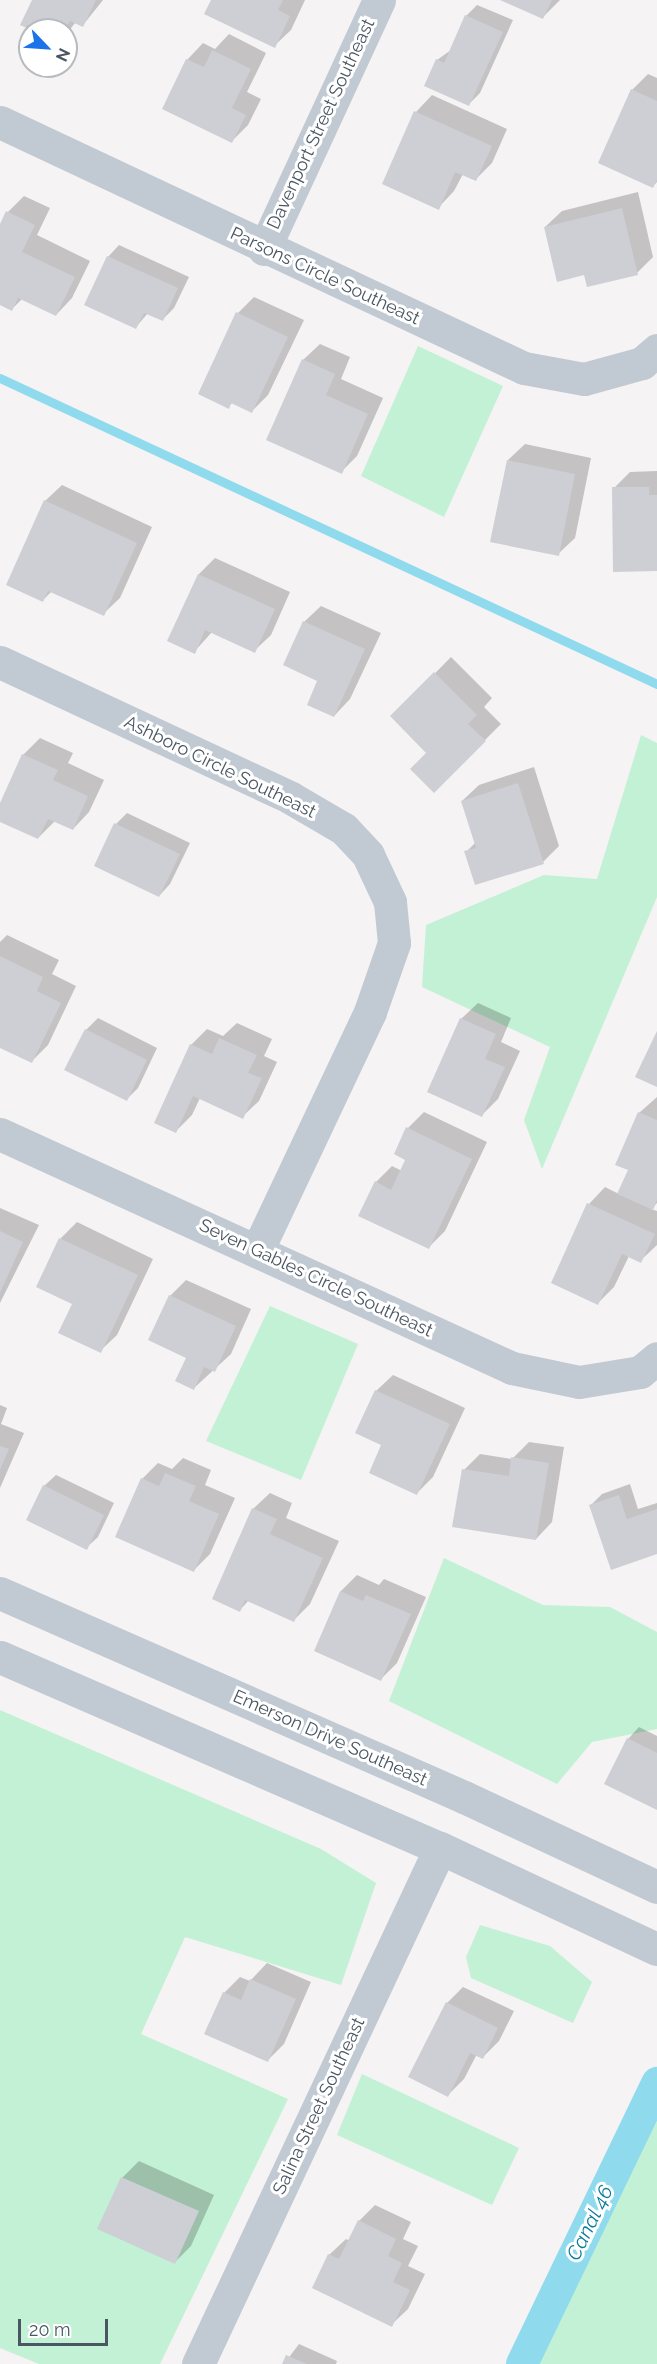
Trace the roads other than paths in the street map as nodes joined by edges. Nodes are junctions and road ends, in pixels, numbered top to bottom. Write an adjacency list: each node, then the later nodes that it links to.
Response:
1 (379, 0): 3 (street, Davenport Street Southeast)
2 (0, 122): 3 (street, Parsons Circle Southeast)
3 (264, 249): 4 (street, Parsons Circle Southeast)
4 (657, 350)
5 (0, 662): 7 (street, Ashboro Circle Southeast)
6 (0, 1134): 7 (street, Seven Gables Circle Southeast)
7 (257, 1251): 8 (street, Seven Gables Circle Southeast)
8 (649, 1365)
9 (0, 1593): 12 (street, Emerson Drive Southeast)
10 (0, 1656): 11 (street)
11 (440, 1848): 13 (street); 14 (street, Salina Street Southeast)
12 (657, 1887)
13 (657, 1949)
14 (198, 2364)

